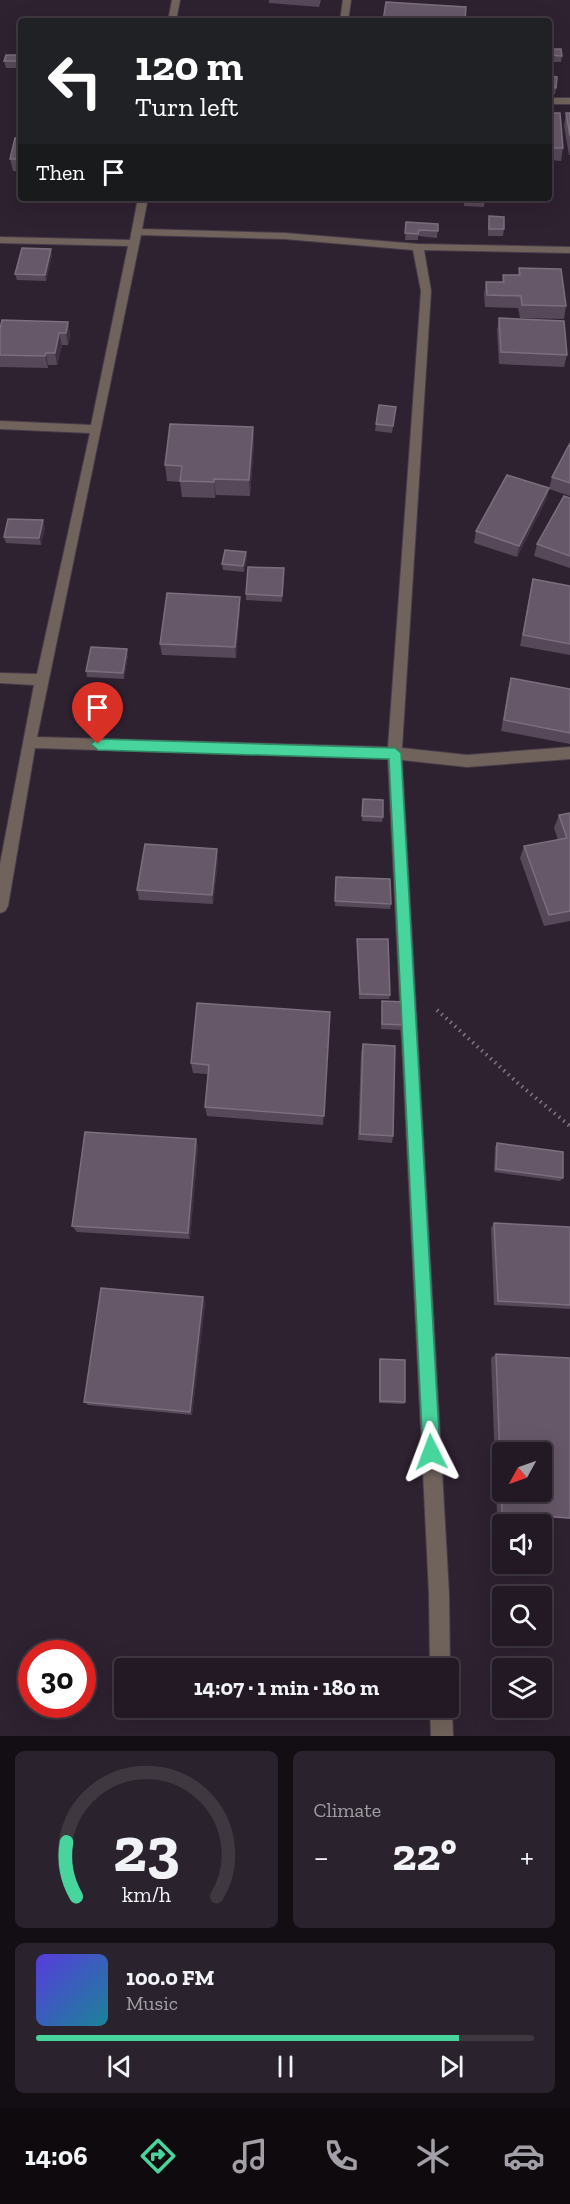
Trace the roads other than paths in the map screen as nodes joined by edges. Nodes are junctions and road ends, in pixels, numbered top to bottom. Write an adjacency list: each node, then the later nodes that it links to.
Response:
1 (176, 0): 3 (street)
2 (346, 0): 4 (street)
3 (173, 18)
4 (344, 18)
5 (552, 101): 6 (street)
6 (570, 101)
7 (142, 201): 8 (street)
8 (136, 237): 9 (street); 10 (street); 13 (street)
9 (0, 240)
10 (418, 246): 11 (street); 17 (street)
11 (570, 250)
12 (0, 425): 13 (street)
13 (96, 429): 15 (street)
14 (0, 678): 15 (street)
15 (44, 680): 16 (street)
16 (29, 742): 17 (street); 19 (street)
17 (395, 753): 18 (street); 20 (street)
18 (570, 753)
19 (0, 906)
20 (440, 1658)
21 (441, 1718): 22 (street)
22 (442, 1736)

